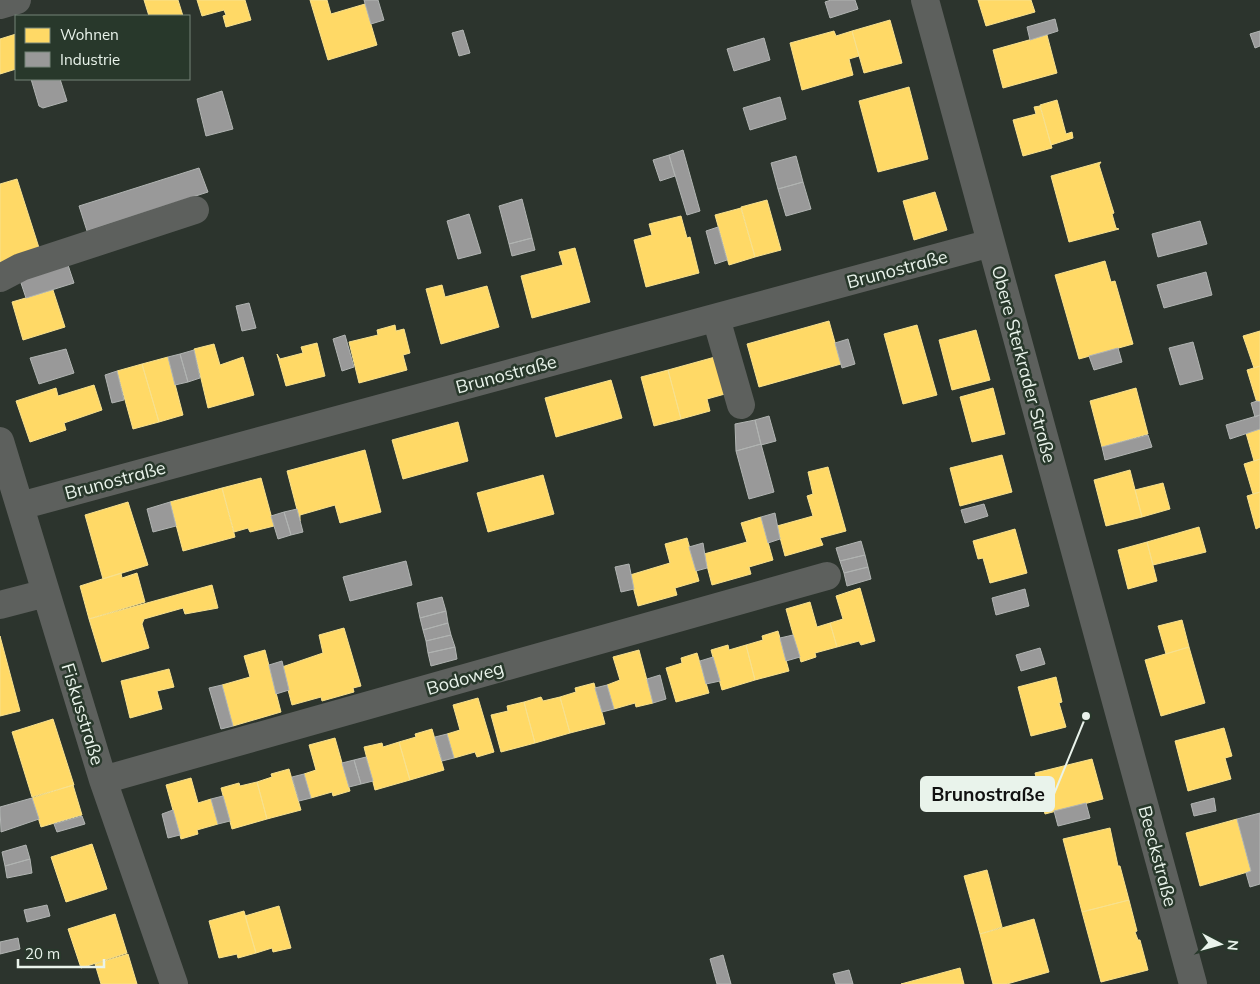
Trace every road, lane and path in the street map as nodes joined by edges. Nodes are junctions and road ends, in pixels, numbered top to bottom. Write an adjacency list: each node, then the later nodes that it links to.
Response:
1 (17, 0): 3 (street)
2 (925, 0): 5 (street, Obere Sterkrader Straße)
3 (0, 5)
4 (195, 210): 6 (street)
5 (991, 243): 7 (street, Brunostraße); 14 (street, Obere Sterkrader Straße)
6 (0, 278)
7 (716, 318): 8 (street); 10 (street, Brunostraße)
8 (741, 405)
9 (0, 441): 10 (street, Fiskusstraße)
10 (20, 506): 12 (street, Fiskusstraße)
11 (827, 576): 15 (street, Bodoweg)
12 (46, 593): 13 (street); 15 (street, Fiskusstraße)
13 (0, 605)
14 (1124, 727): 17 (street, Beeckstraße)
15 (104, 780): 16 (street, Fiskusstraße)
16 (174, 984)
17 (1193, 984)

